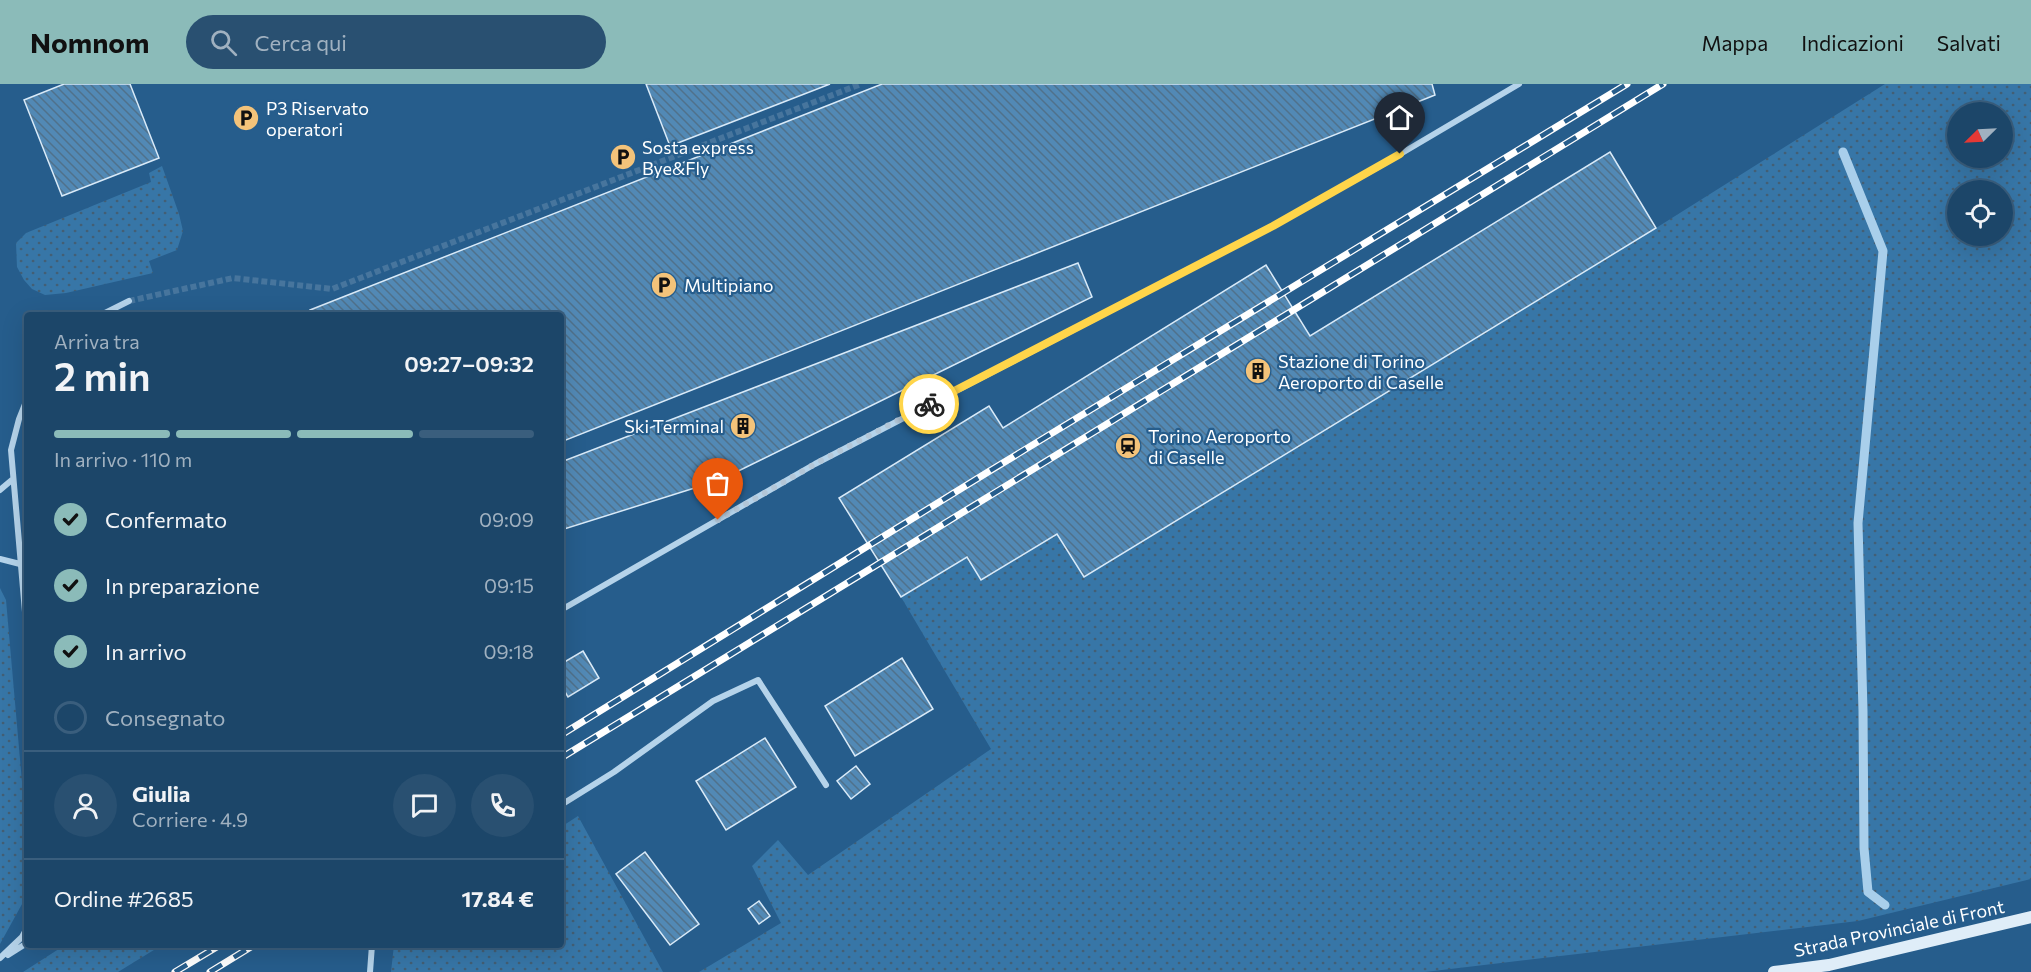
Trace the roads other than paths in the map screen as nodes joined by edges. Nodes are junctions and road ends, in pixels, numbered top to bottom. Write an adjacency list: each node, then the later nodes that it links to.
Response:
1 (1519, 84): 10 (street)
2 (129, 300): 3 (street)
3 (107, 312)
4 (24, 406): 5 (street)
5 (13, 479): 6 (street); 8 (street)
6 (0, 490)
7 (0, 559): 8 (street)
8 (20, 564): 9 (street)
9 (24, 605)
10 (564, 608)
11 (826, 785): 12 (street)
12 (564, 803)
13 (2031, 917): 19 (main road, Strada Provinciale di Front)
14 (24, 933): 17 (street)
15 (24, 945): 17 (street)
16 (372, 948): 18 (street)
17 (0, 959)
18 (370, 972)
19 (1774, 972)

